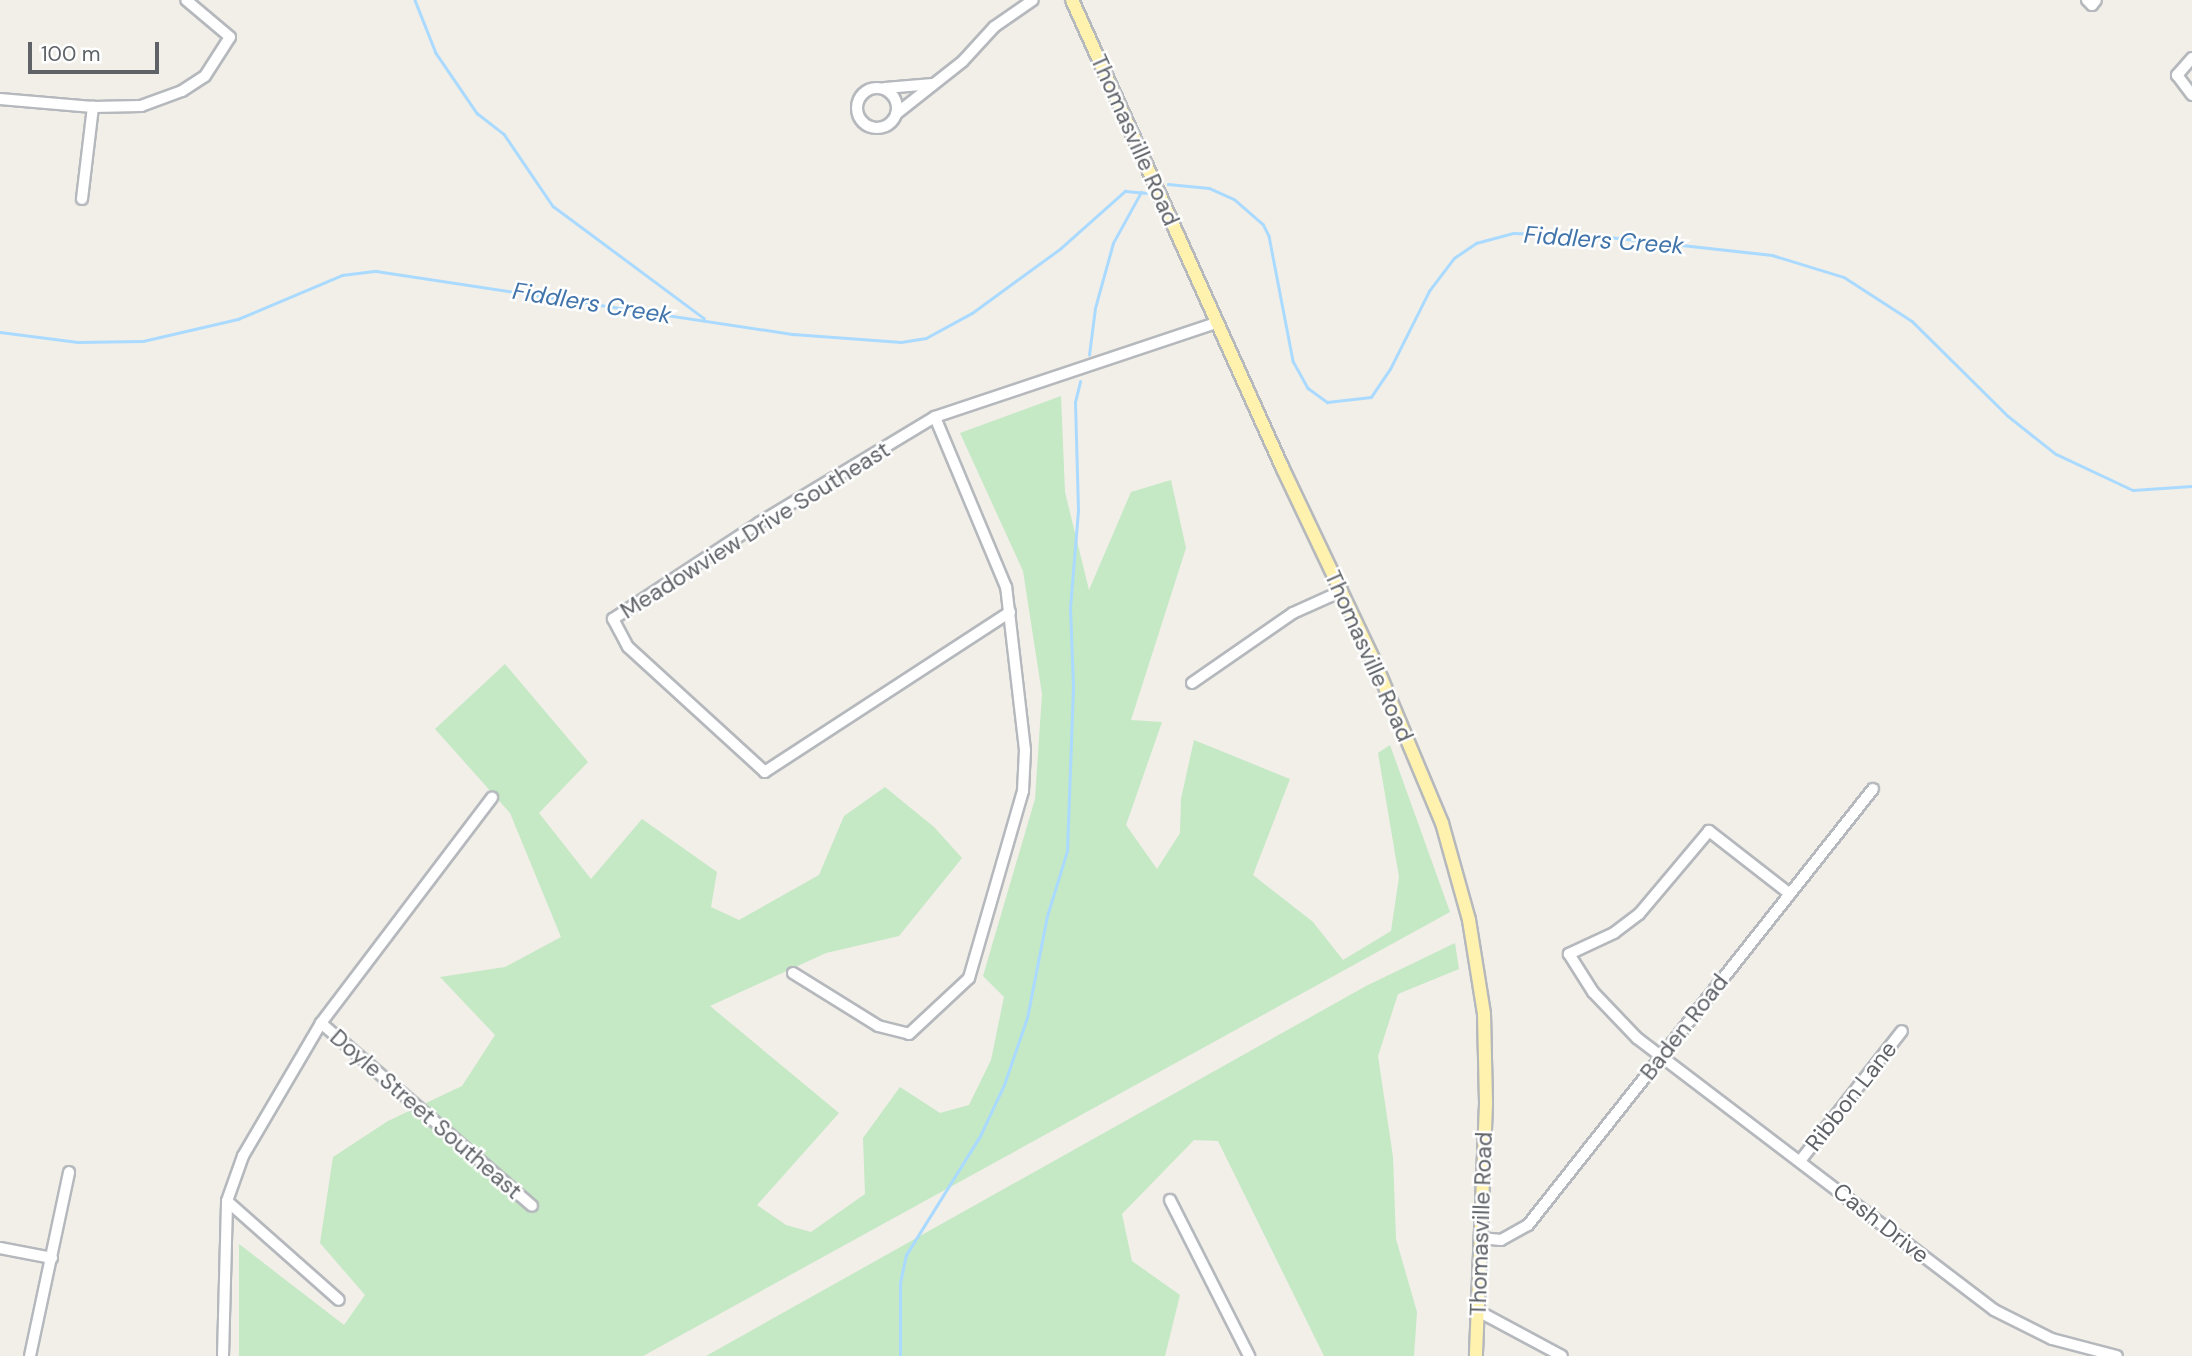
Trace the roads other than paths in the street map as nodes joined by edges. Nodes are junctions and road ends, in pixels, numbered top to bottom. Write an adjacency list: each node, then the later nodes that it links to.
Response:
1 (186, 0): 11 (street)
2 (1033, 0): 7 (street)
3 (1072, 0): 14 (main road, Thomasville Road)
4 (2087, 0): 5 (street)
5 (2096, 0)
6 (2192, 58): 9 (street)
7 (933, 84): 8 (street); 12 (street)
8 (883, 88): 12 (street); 12 (street)
9 (2192, 95)
10 (0, 99): 11 (street)
11 (93, 107): 13 (street)
12 (896, 114)
13 (82, 199)
14 (1216, 323): 15 (street, Meadowview Drive Southeast); 16 (main road, Thomasville Road)
15 (934, 417): 17 (street); 17 (street, Meadowview Drive Southeast)
16 (1342, 591): 18 (street); 31 (main road, Thomasville Road)
17 (1010, 612): 22 (street)
18 (1192, 683)
19 (1873, 789): 21 (street, Baden Road)
20 (492, 798): 23 (street)
21 (1790, 894): 25 (street, Baden Road); 25 (street, Cash Drive)
22 (793, 973)
23 (321, 1023): 29 (street); 30 (street, Doyle Street Southeast)
24 (1902, 1031): 26 (street, Ribbon Lane)
25 (1662, 1055): 26 (street, Cash Drive); 31 (street, Baden Road)
26 (1800, 1161): 41 (street, Cash Drive)
27 (69, 1172): 33 (street)
28 (1170, 1200): 38 (street)
29 (227, 1201): 34 (street); 37 (street)
30 (531, 1206)
31 (1481, 1238): 35 (main road, Thomasville Road)
32 (0, 1248): 33 (street)
33 (52, 1258): 36 (street)
34 (339, 1300)
35 (1478, 1311): 39 (main road, Thomasville Road); 40 (street)
36 (30, 1356)
37 (223, 1356)
38 (1249, 1356)
39 (1476, 1356)
40 (1562, 1356)
41 (2117, 1356)

